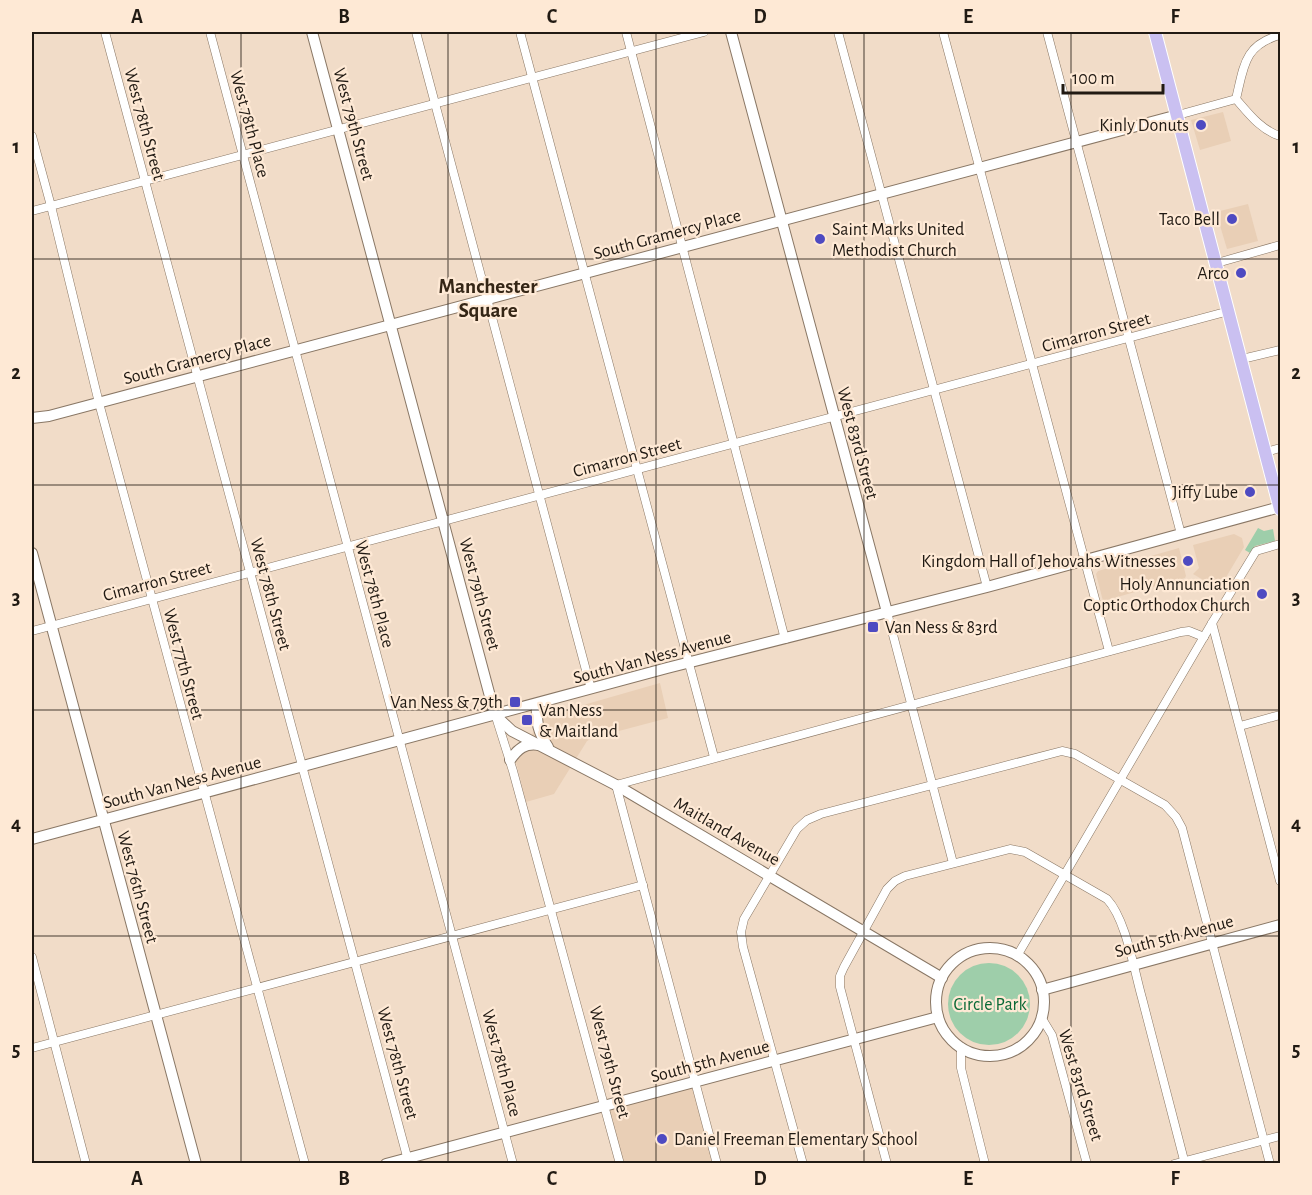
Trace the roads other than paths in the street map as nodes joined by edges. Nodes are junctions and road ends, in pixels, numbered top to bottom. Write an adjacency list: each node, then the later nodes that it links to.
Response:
1 (105, 32): 25 (street, West 78th Street)
2 (210, 32): 23 (street, West 78th Place)
3 (312, 32): 19 (street, West 79th Street)
4 (416, 32): 17 (street)
5 (520, 32): 15 (street)
6 (626, 32): 14 (street)
7 (704, 32): 14 (street)
8 (732, 32): 29 (street, West 83rd Street)
9 (838, 32): 26 (street)
10 (943, 32): 24 (street)
11 (1047, 32): 22 (street)
12 (1155, 32): 18 (main road)
13 (1281, 35): 16 (street)
14 (631, 51): 15 (street); 31 (street)
15 (533, 77): 17 (street); 33 (street)
16 (1236, 99): 18 (street, South Gramercy Place); 21 (street)
17 (435, 103): 19 (street); 34 (street)
18 (1178, 115): 22 (street, South Gramercy Place); 32 (main road)
19 (338, 129): 23 (street); 36 (street, West 79th Street)
20 (32, 136): 27 (street, West 77th Street)
21 (1281, 136)
22 (1076, 142): 24 (street, South Gramercy Place); 37 (street)
23 (243, 155): 25 (street); 38 (street, West 78th Place)
24 (980, 168): 26 (street, South Gramercy Place); 41 (street)
25 (145, 181): 27 (street); 42 (street, West 78th Street)
26 (881, 194): 29 (street, South Gramercy Place); 43 (street)
27 (51, 206): 28 (street); 44 (street, West 77th Street)
28 (32, 211)
29 (782, 220): 31 (street, South Gramercy Place); 47 (street, West 83rd Street)
30 (1281, 245): 32 (street)
31 (684, 247): 33 (street, South Gramercy Place); 49 (street)
32 (1217, 263): 35 (main road)
33 (585, 273): 34 (street, South Gramercy Place); 52 (street)
34 (488, 299): 36 (street, South Gramercy Place); 53 (street)
35 (1229, 311): 37 (street, Cimarron Street); 40 (main road)
36 (390, 325): 38 (street, South Gramercy Place); 56 (street, West 79th Street)
37 (1128, 339): 41 (street, Cimarron Street); 57 (street)
38 (294, 350): 42 (street, South Gramercy Place); 59 (street, West 78th Place)
39 (1281, 350): 40 (street)
40 (1242, 360): 51 (main road)
41 (1033, 364): 43 (street, Cimarron Street); 61 (street)
42 (198, 376): 44 (street, South Gramercy Place); 62 (street, West 78th Street)
43 (934, 390): 47 (street, Cimarron Street); 63 (street)
44 (99, 403): 45 (street, South Gramercy Place); 64 (street, West 77th Street)
45 (49, 416): 46 (street, South Gramercy Place); 48 (street, South Gramercy Place)
46 (32, 417)
47 (834, 417): 49 (street, Cimarron Street); 65 (street, West 83rd Street)
48 (32, 424)
49 (734, 444): 52 (street, Cimarron Street); 70 (street)
50 (1281, 448): 51 (street)
51 (1266, 452): 54 (main road)
52 (636, 470): 53 (street, Cimarron Street); 72 (street)
53 (540, 495): 56 (street, Cimarron Street); 73 (street)
54 (1280, 507): 55 (main road); 57 (street, South Van Ness Avenue)
55 (1281, 514)
56 (443, 520): 59 (street, Cimarron Street); 76 (street, West 79th Street)
57 (1181, 534): 61 (street, South Van Ness Avenue)
58 (1281, 544): 66 (street)
59 (347, 547): 62 (street, Cimarron Street); 79 (street, West 78th Place)
60 (32, 553): 67 (street, West 76th Street)
61 (1084, 560): 63 (street, South Van Ness Avenue); 71 (street)
62 (250, 571): 64 (street, Cimarron Street); 83 (street, West 78th Street)
63 (987, 587): 65 (street, South Van Ness Avenue)
64 (151, 599): 67 (street, Cimarron Street); 87 (street, West 77th Street)
65 (887, 612): 70 (street, South Van Ness Avenue); 75 (street, West 83rd Street)
66 (1212, 623): 69 (street); 78 (street)
67 (51, 626): 68 (street, Cimarron Street); 88 (street, West 76th Street)
68 (32, 631)
69 (1204, 637): 71 (street); 84 (street)
70 (785, 639): 72 (street, South Van Ness Avenue)
71 (1109, 651): 75 (street)
72 (689, 663): 73 (street, South Van Ness Avenue); 81 (street)
73 (591, 689): 74 (street, South Van Ness Avenue)
74 (537, 704): 76 (street, South Van Ness Avenue); 80 (street)
75 (910, 704): 81 (street); 85 (street, West 83rd Street)
76 (495, 715): 79 (street, South Van Ness Avenue); 80 (street, Maitland Avenue); 82 (street, West 79th Street)
77 (1281, 715): 78 (street)
78 (1240, 726): 93 (street)
79 (400, 741): 83 (street, South Van Ness Avenue); 98 (street, West 78th Place)
80 (547, 748): 82 (street); 86 (street, Maitland Avenue)
81 (714, 757): 86 (street)
82 (510, 760): 95 (street, West 79th Street)
83 (303, 767): 87 (street, South Van Ness Avenue); 102 (street, West 78th Street)
84 (1121, 778): 85 (street); 92 (street); 99 (street)
85 (932, 784): 90 (street, West 83rd Street); 91 (street)
86 (616, 785): 91 (street, Maitland Avenue); 94 (street)
87 (203, 793): 88 (street, South Van Ness Avenue); 105 (street, West 77th Street)
88 (102, 820): 89 (street, South Van Ness Avenue); 107 (street, West 76th Street)
89 (32, 839)
90 (953, 863): 92 (street); 97 (street)
91 (769, 874): 97 (street, Maitland Avenue); 114 (street)
92 (1066, 875): 100 (street); 103 (street)
93 (1281, 881)
94 (643, 885): 95 (street); 115 (street)
95 (551, 910): 98 (street); 116 (street, West 79th Street)
96 (1281, 925): 99 (street, South 5th Avenue)
97 (863, 930): 104 (street, Maitland Avenue); 110 (street)
98 (452, 936): 102 (street); 117 (street, West 78th Place)
99 (1213, 943): 103 (street, South 5th Avenue); 119 (street)
100 (1017, 956): 104 (street); 106 (street)
101 (32, 957): 111 (street)
102 (355, 962): 105 (street); 120 (street, West 78th Street)
103 (1132, 964): 106 (street, South 5th Avenue); 121 (street)
104 (942, 978): 108 (street)
105 (256, 988): 107 (street); 124 (street, West 77th Street)
106 (1042, 990): 109 (street)
107 (156, 1015): 111 (street); 122 (street, West 76th Street)
108 (938, 1017): 110 (street, South 5th Avenue); 112 (street)
109 (1041, 1017): 112 (street); 132 (street, West 83rd Street)
110 (853, 1040): 114 (street, South 5th Avenue); 130 (street)
111 (54, 1042): 113 (street); 123 (street)
112 (961, 1047): 131 (street)
113 (32, 1048)
114 (775, 1060): 115 (street, South 5th Avenue); 129 (street)
115 (695, 1081): 116 (street, South 5th Avenue); 128 (street)
116 (605, 1106): 117 (street, South 5th Avenue); 127 (street, West 79th Street)
117 (504, 1132): 120 (street, South 5th Avenue); 126 (street, West 78th Place)
118 (1281, 1136): 119 (street)
119 (1264, 1140): 121 (street); 134 (street)
120 (408, 1161): 125 (street, South 5th Avenue)
121 (1185, 1162): 133 (street)
122 (196, 1163)
123 (86, 1164)
124 (305, 1164)
125 (386, 1164)
126 (513, 1164)
127 (620, 1164)
128 (717, 1164)
129 (803, 1164)
130 (888, 1164)
131 (985, 1164)
132 (1087, 1164)
133 (1174, 1164)
134 (1270, 1164)

